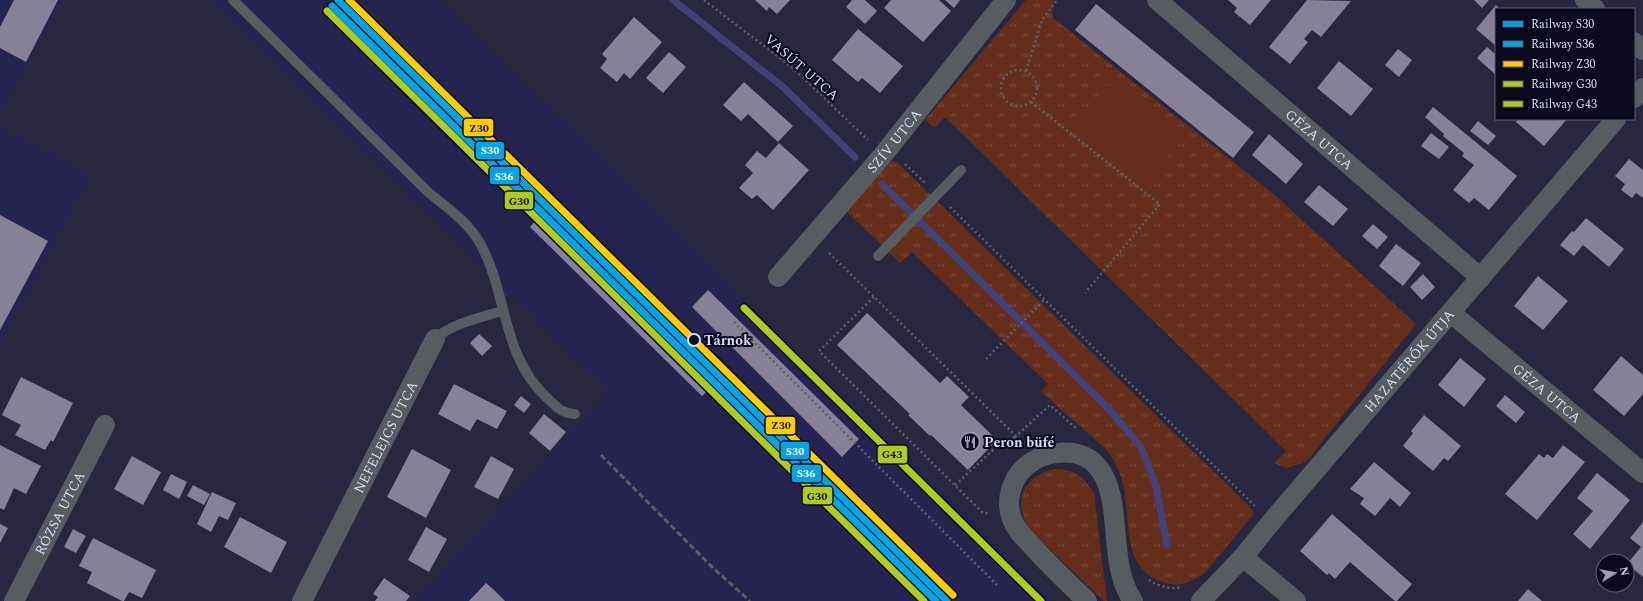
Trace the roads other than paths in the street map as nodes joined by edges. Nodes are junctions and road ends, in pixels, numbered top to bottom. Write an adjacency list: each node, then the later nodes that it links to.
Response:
1 (233, 0): 15 (lane)
2 (1006, 0): 13 (street, SZÍV UTCA)
3 (1157, 0): 14 (street, GÉZA UTCA)
4 (1585, 0): 5 (street)
5 (1595, 8)
6 (1635, 43): 7 (street)
7 (1643, 50)
8 (1643, 88): 9 (street)
9 (1635, 97)
10 (1615, 120): 14 (street, HAZATÉRŐK ÚTJA)
11 (961, 170): 12 (lane)
12 (878, 256)
13 (778, 277)
14 (1481, 278): 16 (street, HAZATÉRŐK ÚTJA)
15 (502, 311): 17 (lane, NEFELEJCS UTCA); 18 (lane)
16 (1451, 313): 20 (street, GÉZA UTCA); 21 (street, HAZATÉRŐK ÚTJA)
17 (435, 339): 23 (street, NEFELEJCS UTCA)
18 (575, 414)
19 (105, 425): 22 (street, RÓZSA UTCA)
20 (1643, 473)
21 (1243, 557): 26 (street, HAZATÉRŐK ÚTJA); 27 (street)
22 (14, 601)
23 (302, 601)
24 (1087, 601): 25 (street)
25 (1133, 601)
26 (1201, 601)
27 (1296, 601)

